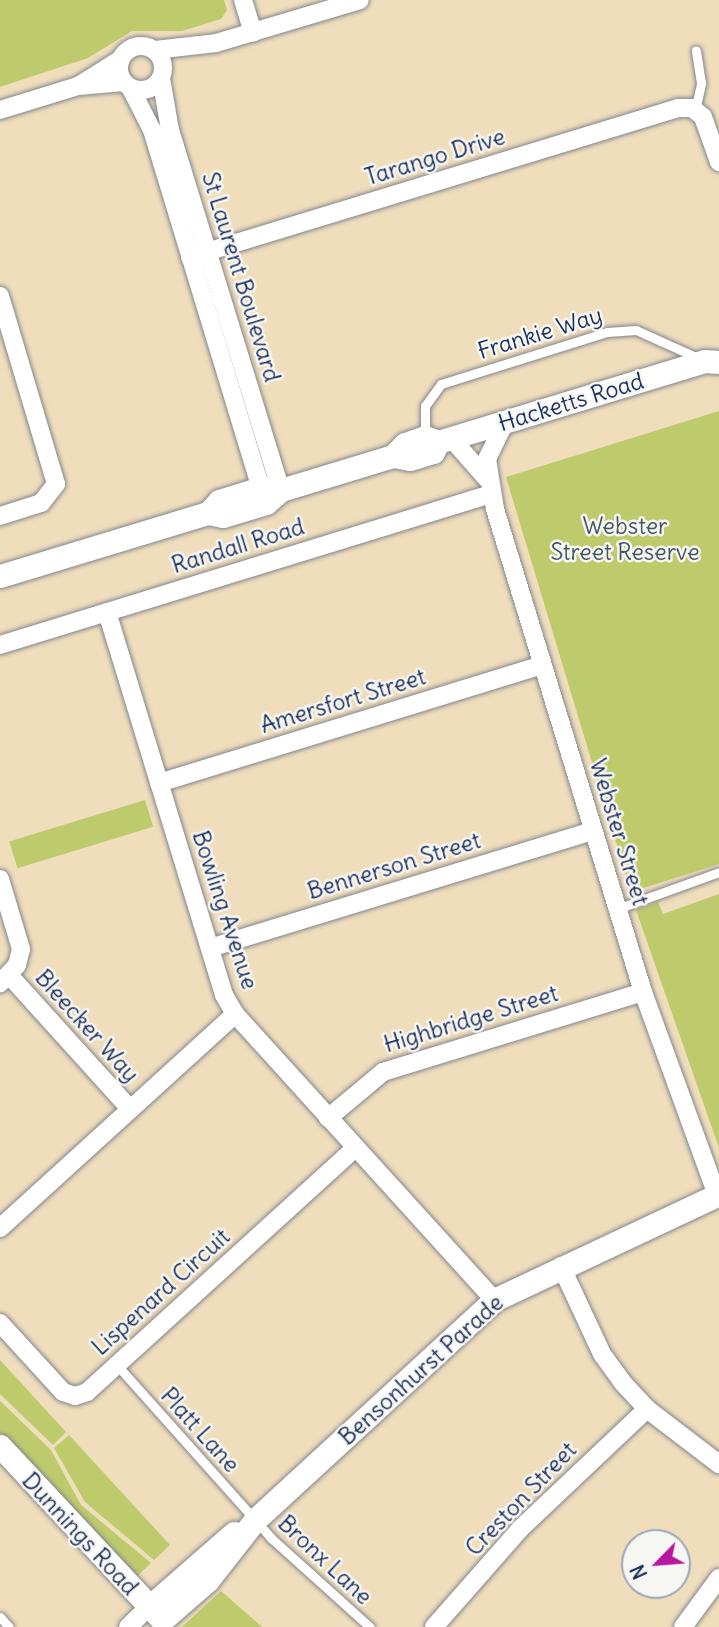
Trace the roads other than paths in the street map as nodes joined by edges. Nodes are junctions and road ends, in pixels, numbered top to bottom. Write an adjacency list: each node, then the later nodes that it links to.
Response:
1 (243, 0): 3 (street)
2 (360, 0): 3 (street)
3 (253, 33): 4 (street)
4 (216, 43): 5 (street); 8 (street)
5 (155, 50): 7 (street); 8 (street)
6 (696, 50): 12 (lane)
7 (121, 59): 9 (street); 10 (street)
8 (162, 73): 9 (street); 14 (street, St Laurent Boulevard)
9 (127, 85): 10 (street); 15 (street, St Laurent Boulevard)
10 (78, 86): 11 (street)
11 (0, 110)
12 (695, 110): 13 (street); 14 (street, Tarango Drive)
13 (719, 162)
14 (208, 252): 15 (street, Tarango Drive); 21 (street, St Laurent Boulevard)
15 (190, 257): 21 (street, St Laurent Boulevard)
16 (0, 296): 22 (street)
17 (714, 357): 18 (street, Hacketts Road); 19 (lane, Frankie Way)
18 (505, 422): 19 (street, Hacketts Road); 20 (street, Webster Street)
19 (438, 439): 20 (street, Webster Street); 21 (street, Hacketts Road)
20 (489, 486): 24 (street, Randall Road); 26 (street, Webster Street)
21 (269, 494): 23 (street, Hacketts Road)
22 (0, 516)
23 (0, 576)
24 (107, 612): 25 (street, Randall Road); 27 (street, Bowling Avenue)
25 (0, 645)
26 (542, 665): 27 (street, Amersfort Street); 28 (street, Webster Street)
27 (159, 783): 32 (street, Bowling Avenue)
28 (593, 831): 31 (street, Webster Street); 32 (street, Bennerson Street)
29 (719, 872): 31 (lane)
30 (0, 879): 33 (street)
31 (617, 909): 34 (street, Webster Street)
32 (210, 948): 35 (street, Bowling Avenue)
33 (4, 979): 36 (street, Bleecker Way)
34 (643, 992): 37 (street, Highbridge Street); 39 (street, Webster Street)
35 (234, 1014): 36 (street); 37 (street, Bowling Avenue)
36 (130, 1109): 40 (street)
37 (328, 1118): 38 (street, Bowling Avenue)
38 (355, 1148): 42 (street, Bowling Avenue); 44 (street, Lispenard Circuit)
39 (718, 1195): 41 (street, Bensonhurst Parade)
40 (0, 1228)
41 (561, 1266): 42 (street, Bensonhurst Parade); 45 (street)
42 (494, 1300): 48 (street, Bensonhurst Parade)
43 (0, 1323): 44 (street, Lispenard Circuit)
44 (117, 1366): 48 (lane, Platt Lane)
45 (647, 1409): 47 (street); 55 (street, Creston Street)
46 (0, 1446): 51 (street, Dunnings Road)
47 (719, 1464)
48 (255, 1520): 51 (street, Bensonhurst Parade); 54 (lane, Bronx Lane)
49 (719, 1578): 56 (street)
50 (0, 1617): 52 (lane)
51 (159, 1620): 53 (street, Bensonhurst Parade)
52 (9, 1627)
53 (128, 1627)
54 (370, 1627)
55 (434, 1627)
56 (683, 1627)

